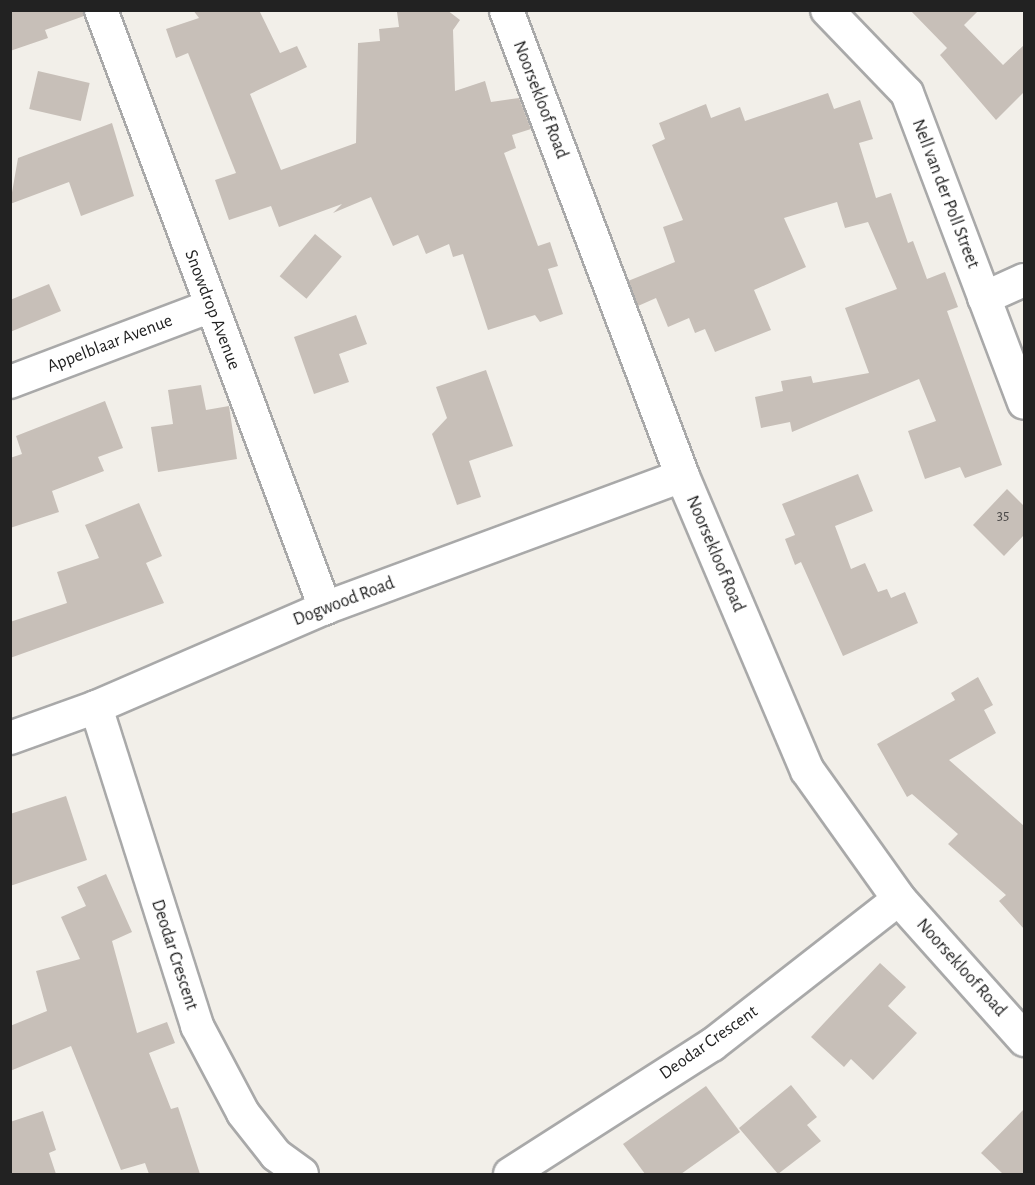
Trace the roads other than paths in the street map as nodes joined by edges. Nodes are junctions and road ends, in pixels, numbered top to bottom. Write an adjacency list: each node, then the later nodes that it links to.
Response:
1 (101, 10): 6 (street, Snowdrop Avenue)
2 (506, 10): 9 (street, Noorsekloof Road)
3 (827, 10): 5 (street, Nell van der Poll Street)
4 (1024, 280): 5 (street)
5 (984, 298): 8 (street, Nell van der Poll Street)
6 (209, 307): 7 (street, Appelblaar Avenue); 10 (street, Snowdrop Avenue)
7 (10, 382)
8 (1024, 403)
9 (682, 476): 10 (street, Dogwood Road); 13 (street, Noorsekloof Road)
10 (325, 608): 11 (street, Dogwood Road)
11 (96, 707): 12 (street, Dogwood Road); 15 (street, Deodar Crescent)
12 (10, 738)
13 (899, 899): 14 (street, Noorsekloof Road); 16 (street, Deodar Crescent)
14 (1024, 1040)
15 (302, 1174)
16 (510, 1174)

